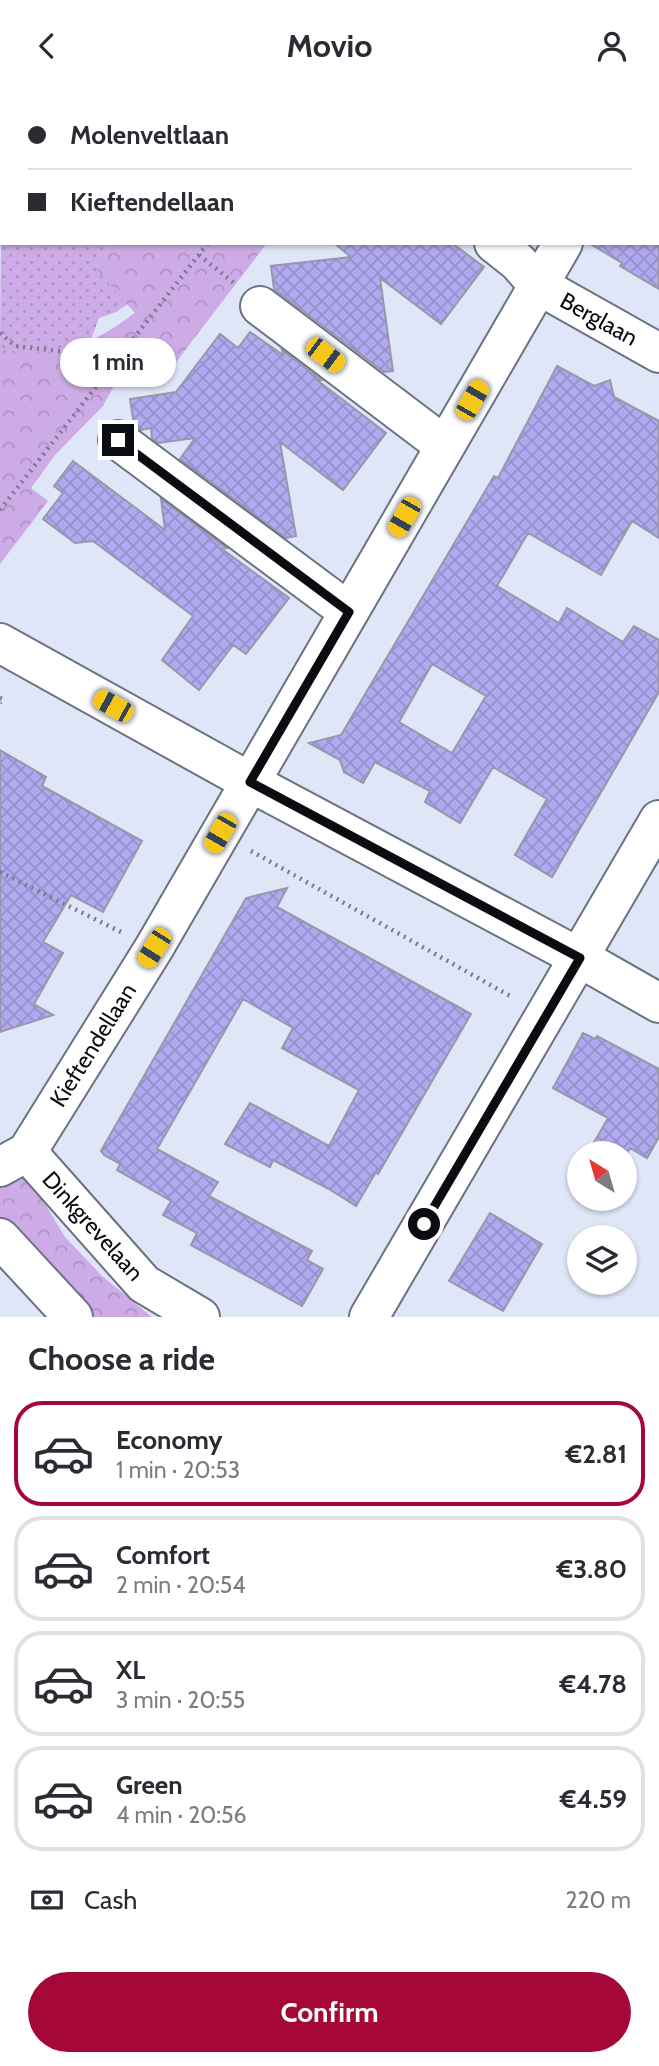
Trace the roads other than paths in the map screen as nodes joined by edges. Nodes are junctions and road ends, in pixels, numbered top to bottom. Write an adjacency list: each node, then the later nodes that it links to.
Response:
1 (497, 245): 3 (street)
2 (562, 245): 3 (street, Kieftendellaan)
3 (538, 285): 5 (street, Berglaan); 7 (street, Kieftendellaan)
4 (260, 306): 7 (street)
5 (659, 353)
6 (118, 440): 8 (street)
7 (445, 446): 8 (street, Kieftendellaan)
8 (349, 612): 10 (street, Kieftendellaan)
9 (0, 643): 10 (street)
10 (250, 782): 12 (street); 14 (street, Kieftendellaan)
11 (659, 820): 12 (street)
12 (580, 958): 13 (street); 18 (street)
13 (659, 1003)
14 (13, 1159): 17 (street, Dinkgrevelaan)
15 (0, 1238): 16 (street)
16 (73, 1317)
17 (200, 1317)
18 (369, 1317)

